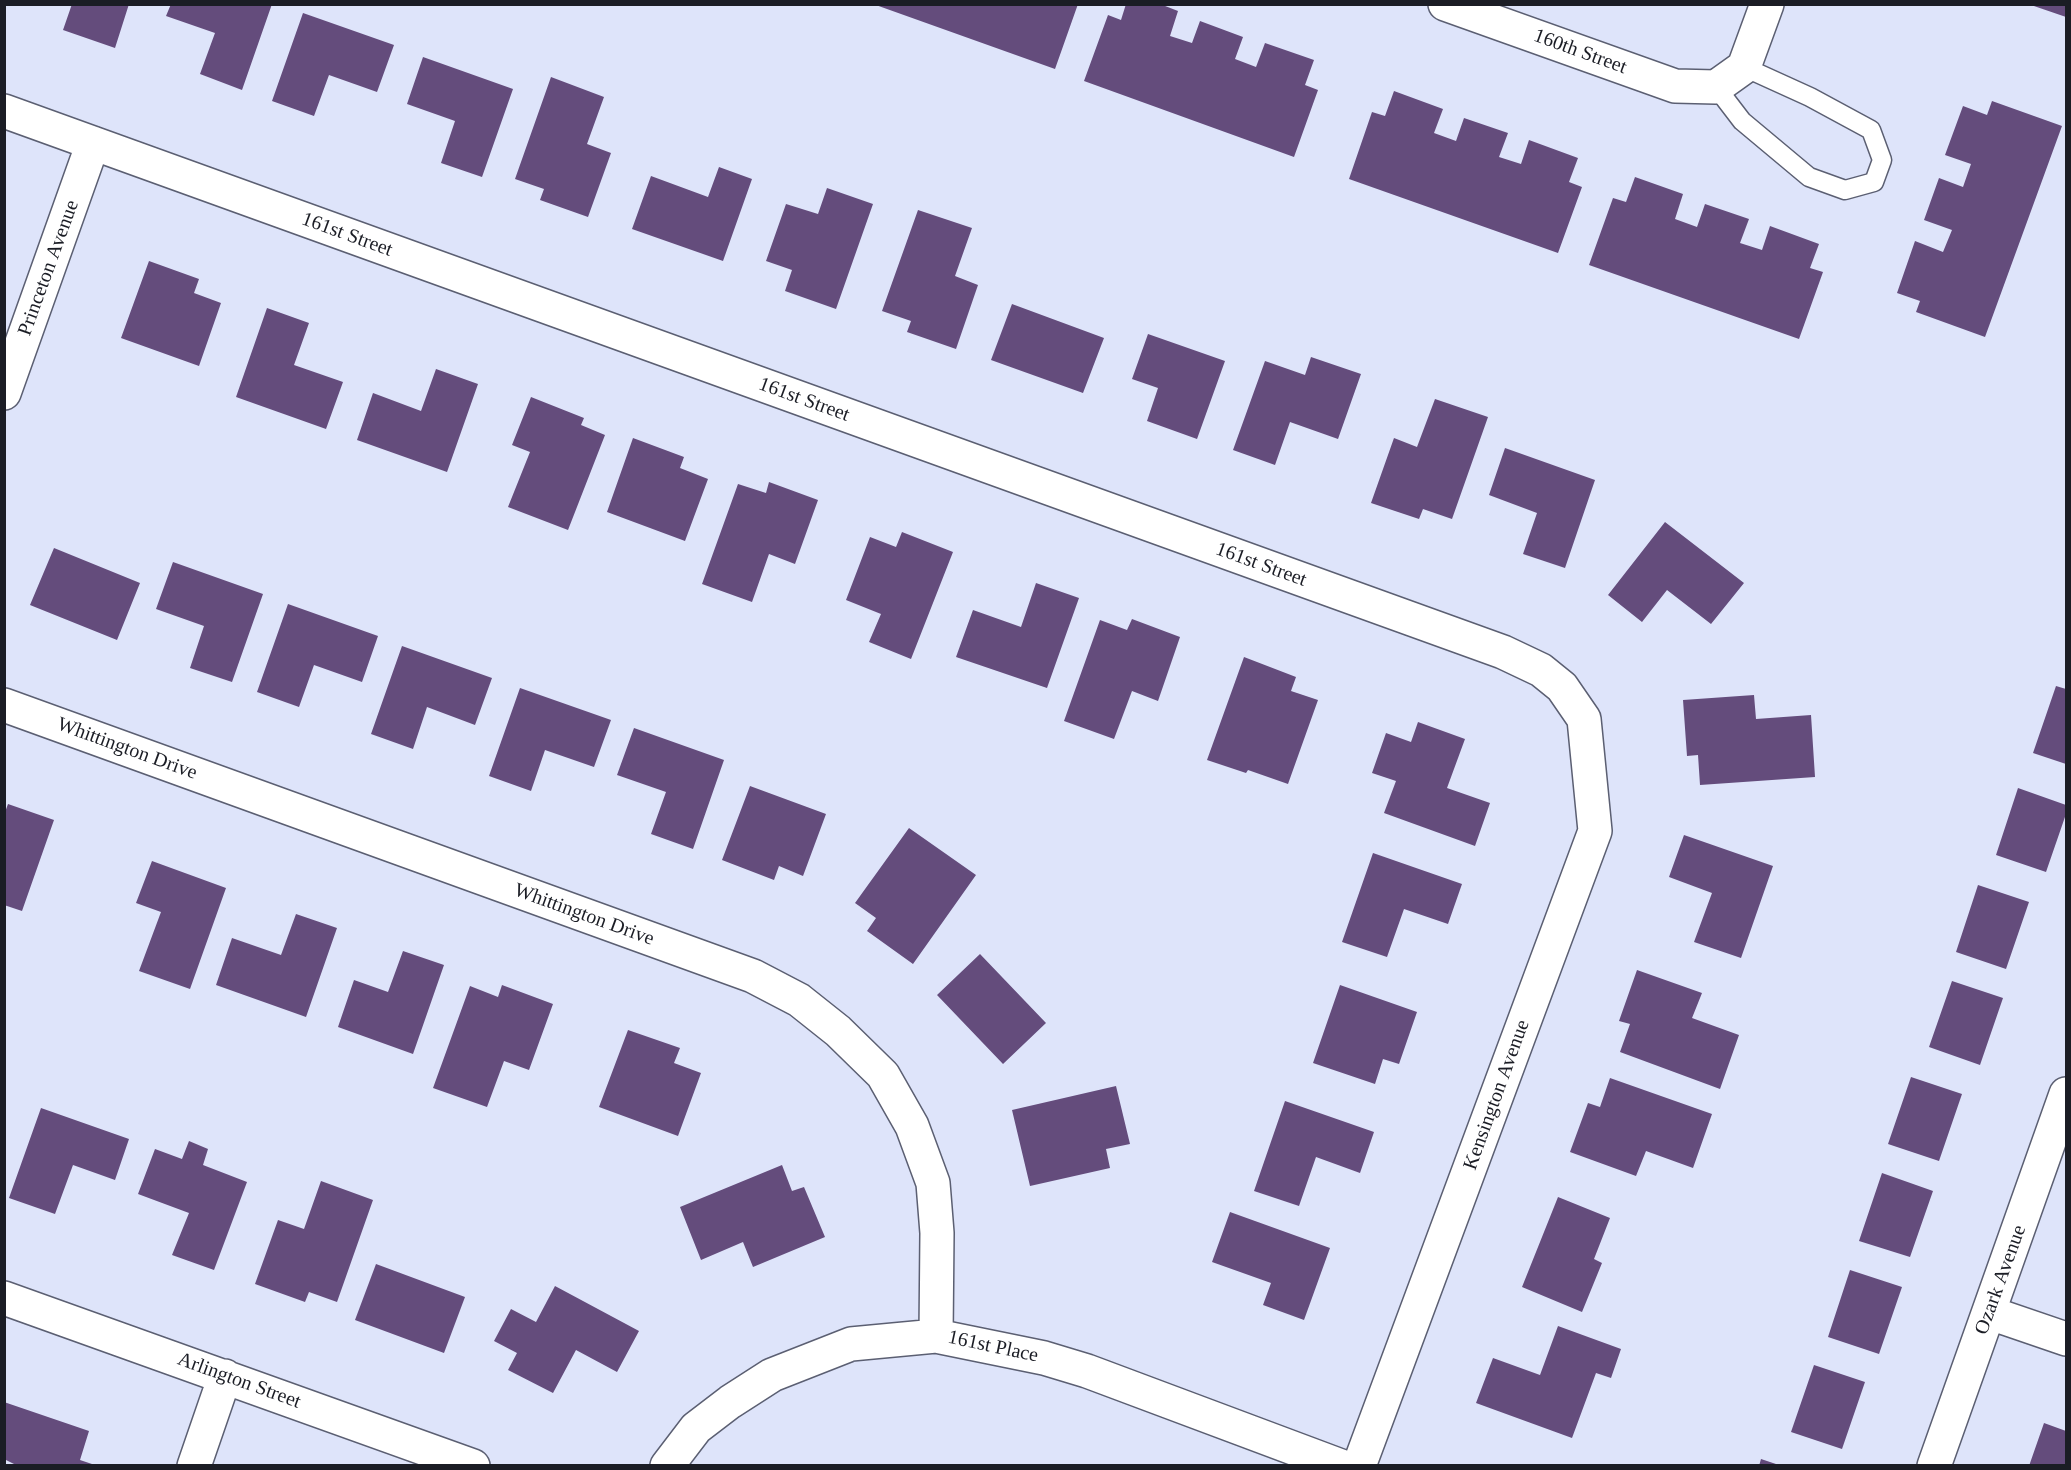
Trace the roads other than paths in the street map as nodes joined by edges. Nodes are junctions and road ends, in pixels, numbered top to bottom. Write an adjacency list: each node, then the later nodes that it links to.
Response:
1 (1445, 4): 4 (street, 160th Street)
2 (1767, 4): 3 (street)
3 (1744, 68): 4 (street); 4 (lane)
4 (1716, 87)
5 (4, 111): 6 (street, 161st Street)
6 (93, 143): 7 (street, Princeton Avenue); 9 (street, 161st Street)
7 (4, 393)
8 (4, 705): 13 (street, Whittington Drive)
9 (1584, 719): 20 (street, Kensington Avenue)
10 (2067, 1094): 12 (street, Ozark Avenue)
11 (4, 1298): 15 (street, Arlington Street)
12 (1990, 1312): 14 (street); 21 (street, Ozark Avenue)
13 (936, 1336): 18 (street, 161st Place); 19 (street, 161st Place)
14 (2067, 1339)
15 (225, 1376): 16 (street); 17 (street, Arlington Street)
16 (194, 1466)
17 (473, 1466)
18 (667, 1466)
19 (1341, 1466)
20 (1359, 1466)
21 (1934, 1466)

